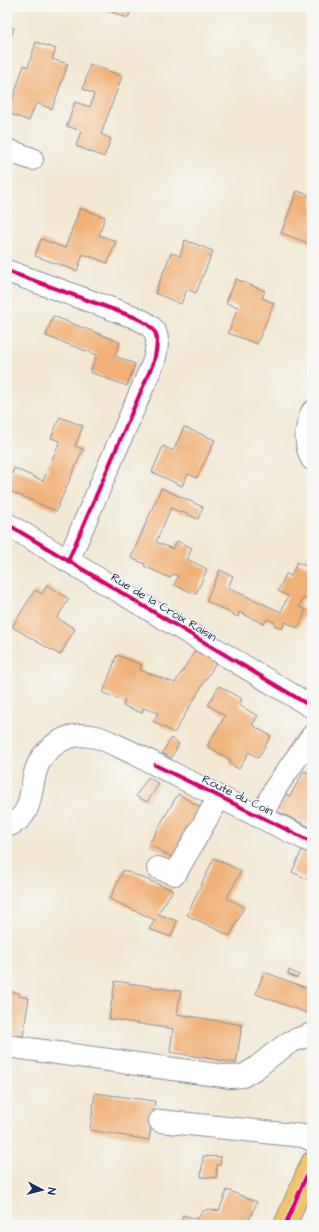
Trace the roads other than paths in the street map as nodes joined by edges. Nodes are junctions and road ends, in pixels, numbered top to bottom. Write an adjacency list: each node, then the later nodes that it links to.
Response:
1 (7, 150): 2 (street)
2 (32, 160)
3 (7, 271): 7 (street)
4 (312, 412): 5 (street)
5 (312, 459)
6 (7, 524): 7 (street, Rue de la Croix Raisin)
7 (68, 561): 8 (street, Rue de la Croix Raisin)
8 (312, 707)
9 (312, 736): 11 (street)
10 (219, 797): 11 (street, Route du Coin); 12 (street, Route du Coin); 14 (street)
11 (260, 817): 13 (street, Route du Coin)
12 (7, 826)
13 (312, 842)
14 (158, 868)
15 (312, 1036): 16 (street)
16 (7, 1046)
17 (160, 1121): 18 (street)
18 (312, 1140)
19 (312, 1163): 20 (main road)
20 (285, 1225)

